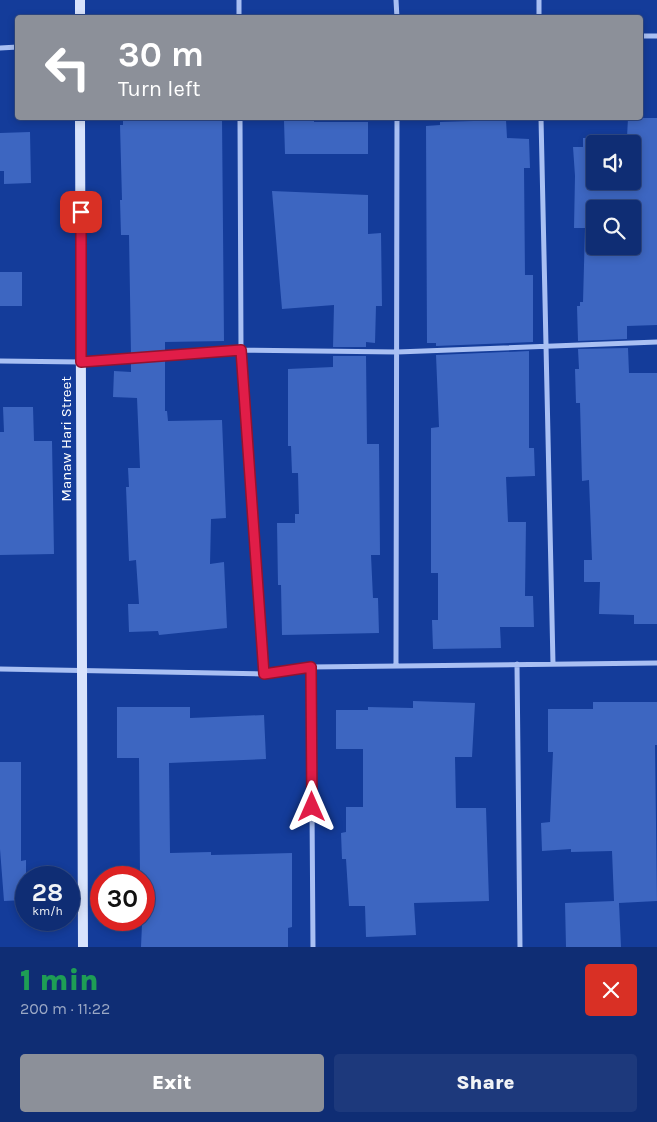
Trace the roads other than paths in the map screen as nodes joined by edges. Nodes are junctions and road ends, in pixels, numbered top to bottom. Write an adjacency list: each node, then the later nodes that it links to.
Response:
1 (80, 0): 5 (street)
2 (239, 0): 6 (street)
3 (396, 0): 7 (street)
4 (539, 0): 8 (street)
5 (80, 15)
6 (239, 15)
7 (396, 15)
8 (539, 15)
9 (643, 36): 10 (street)
10 (657, 36)
11 (15, 47): 12 (street)
12 (0, 48)
13 (80, 120): 22 (street, Manaw Hari Street)
14 (240, 120): 19 (street)
15 (397, 120): 20 (street)
16 (541, 120): 18 (street)
17 (657, 342): 18 (street)
18 (546, 346): 20 (street); 25 (street)
19 (241, 350): 20 (street); 22 (street); 30 (street)
20 (396, 352): 26 (street)
21 (0, 361): 22 (street)
22 (81, 362): 29 (street, Manaw Hari Street)
23 (657, 663): 25 (street)
24 (517, 664): 25 (street); 26 (street); 33 (street)
25 (553, 664)
26 (396, 666): 27 (street)
27 (311, 667): 30 (street); 32 (street)
28 (0, 669): 29 (street)
29 (82, 670): 30 (street); 31 (street, Manaw Hari Street)
30 (264, 674)
31 (83, 947)
32 (313, 947)
33 (520, 947)

